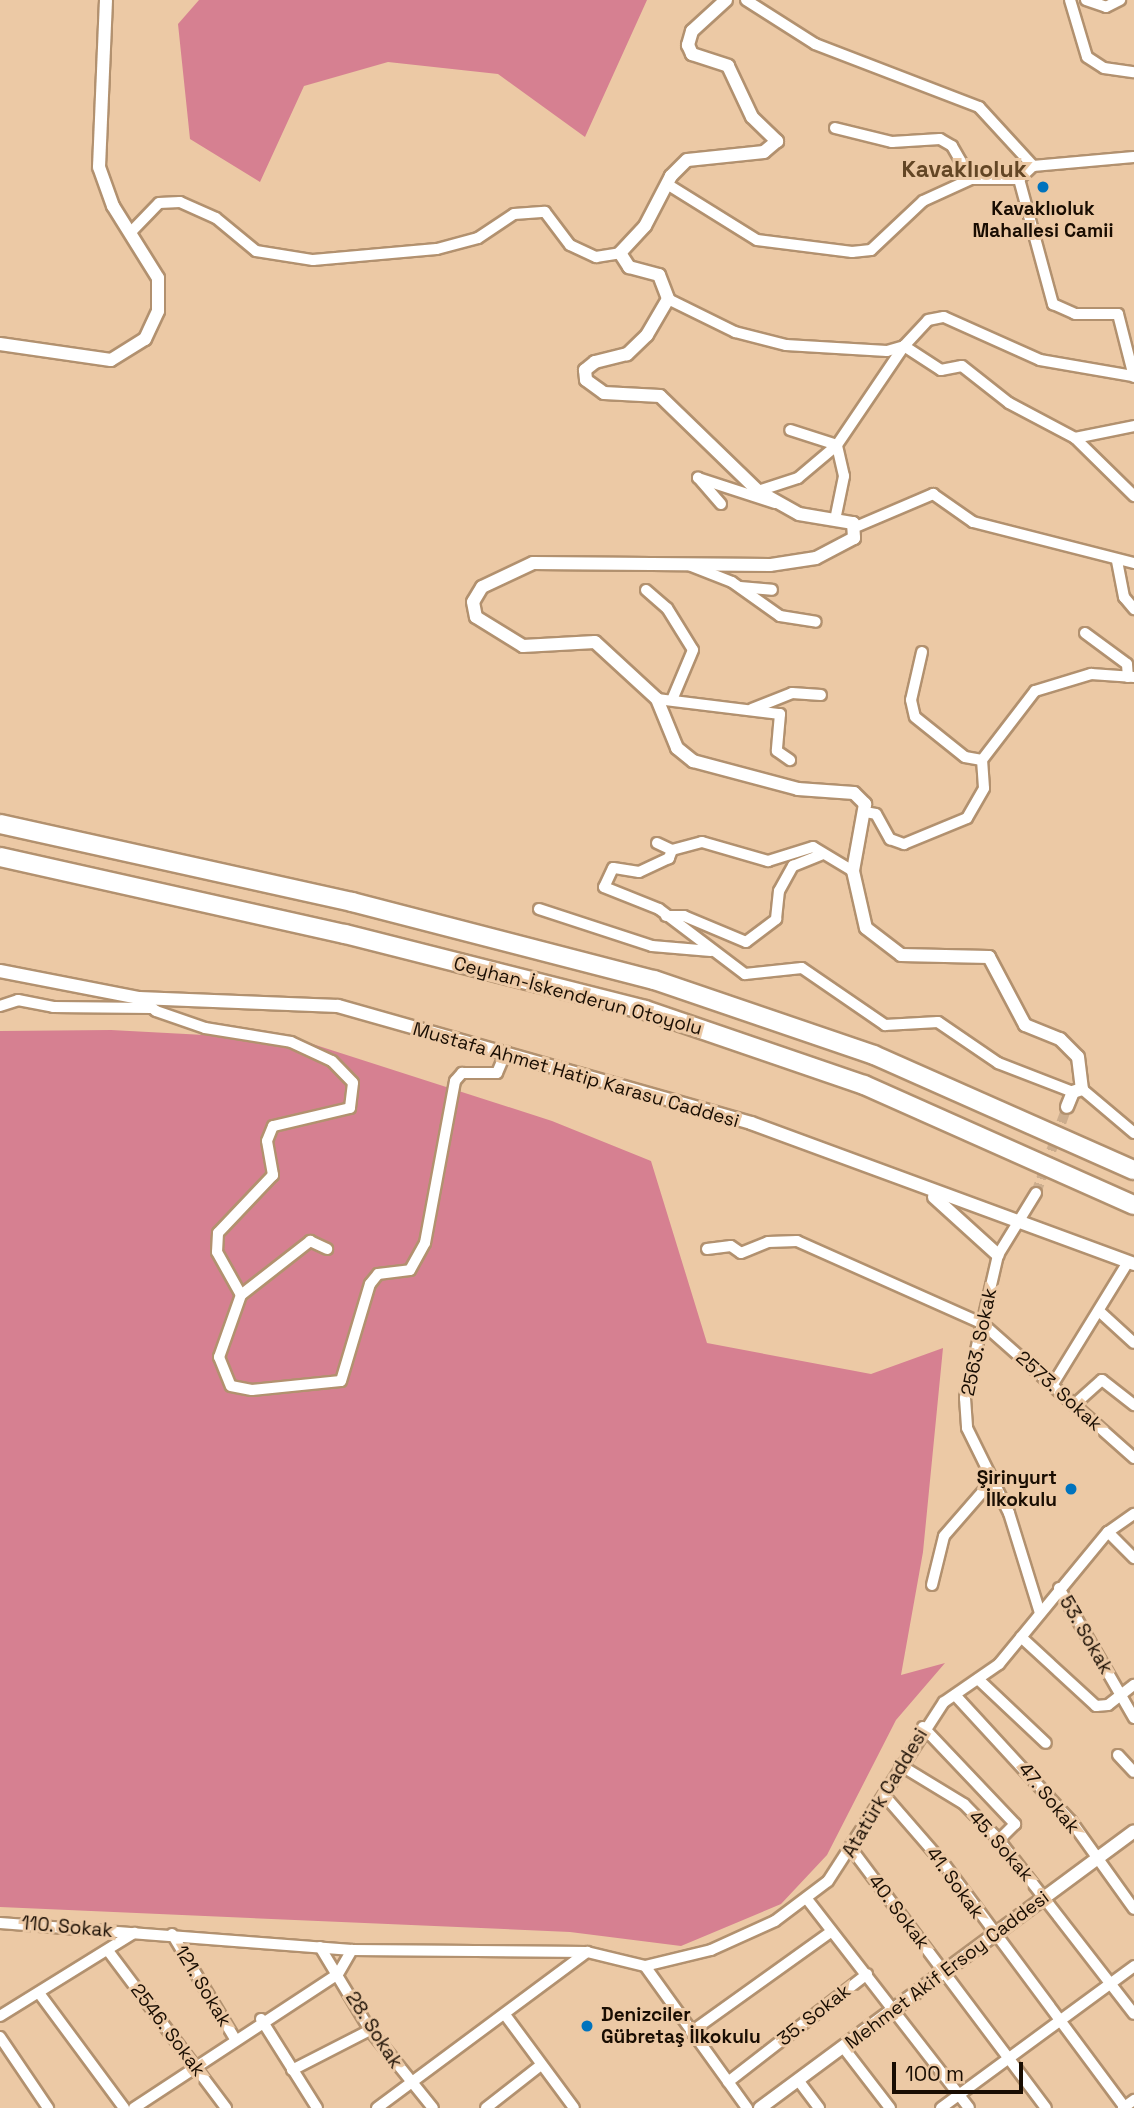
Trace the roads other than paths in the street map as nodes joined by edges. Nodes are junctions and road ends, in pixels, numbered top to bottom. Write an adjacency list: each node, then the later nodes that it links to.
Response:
1 (106, 0): 14 (street)
2 (726, 0): 13 (street)
3 (746, 0): 10 (street)
4 (1070, 0): 7 (street)
5 (1086, 0): 6 (street)
6 (1120, 0)
7 (1134, 72)
8 (835, 128): 11 (street)
9 (1134, 157): 10 (street)
10 (1033, 166): 12 (street)
11 (971, 179): 12 (street); 13 (street)
12 (1019, 179): 19 (street)
13 (667, 184): 15 (street)
14 (131, 232): 15 (street); 17 (street)
15 (621, 253): 16 (street)
16 (668, 299): 18 (street); 24 (street)
17 (0, 344)
18 (904, 346): 19 (street); 22 (street); 23 (street)
19 (1134, 377)
20 (1134, 426): 22 (street)
21 (790, 430): 23 (street)
22 (1075, 438): 25 (street)
23 (837, 445): 24 (street); 28 (street)
24 (758, 491): 27 (street)
25 (1134, 496)
26 (721, 504): 27 (street)
27 (782, 505): 28 (street)
28 (835, 520): 29 (street)
29 (858, 526): 30 (street); 32 (street)
30 (1117, 561): 31 (street); 36 (street)
31 (1134, 563)
32 (688, 565): 33 (street); 42 (street)
33 (739, 587): 35 (street); 37 (street)
34 (646, 590): 43 (street)
35 (772, 590)
36 (1134, 609)
37 (816, 622)
38 (1086, 633): 40 (street)
39 (922, 652): 46 (street)
40 (1131, 677): 46 (street)
41 (821, 695): 44 (street)
42 (657, 699): 43 (street); 47 (street)
43 (672, 700): 44 (street)
44 (752, 709): 45 (street)
45 (790, 760)
46 (982, 760): 47 (street)
47 (865, 812): 53 (street)
48 (0, 824): 65 (highway, Ceyhan-İskenderun Otoyolu)
49 (657, 843): 50 (street)
50 (672, 850): 51 (street); 55 (street)
51 (823, 854): 53 (street); 55 (street)
52 (0, 856): 68 (highway, Ceyhan-İskenderun Otoyolu)
53 (853, 871): 62 (street)
54 (539, 909): 56 (street)
55 (666, 916): 56 (street)
56 (711, 951): 62 (street)
57 (0, 971): 58 (street, Mustafa Ahmet Hatip Karasu Caddesi)
58 (139, 998): 60 (street); 61 (street, Mustafa Ahmet Hatip Karasu Caddesi)
59 (0, 1006): 60 (street)
60 (152, 1008): 74 (street)
61 (506, 1052): 66 (street, Mustafa Ahmet Hatip Karasu Caddesi); 74 (street)
62 (1078, 1090): 63 (street); 64 (street)
63 (1067, 1107)
64 (1134, 1133)
65 (1134, 1170)
66 (915, 1185): 69 (street, Mustafa Ahmet Hatip Karasu Caddesi); 72 (street)
67 (1036, 1193): 69 (street, 2563. Sokak)
68 (1134, 1205)
69 (1014, 1224): 72 (street, 2563. Sokak); 73 (street, Mustafa Ahmet Hatip Karasu Caddesi)
70 (327, 1249): 74 (street)
71 (708, 1249): 76 (street, 2573. Sokak)
72 (998, 1255): 76 (street, 2563. Sokak)
73 (1131, 1263): 75 (street)
74 (241, 1295)
75 (1099, 1311): 77 (street); 78 (street)
76 (984, 1324): 78 (street, 2573. Sokak); 82 (street, 2563. Sokak)
77 (1134, 1343)
78 (1053, 1384): 79 (street, 2573. Sokak)
79 (1075, 1404): 80 (street); 81 (street, 2573. Sokak)
80 (1134, 1405)
81 (1134, 1458)
82 (991, 1482): 86 (street); 88 (street, 2563. Sokak)
83 (1134, 1514): 84 (street, Atatürk Caddesi)
84 (1108, 1532): 85 (street); 87 (street, Atatürk Caddesi)
85 (1134, 1558)
86 (932, 1585)
87 (1059, 1588): 88 (street, Atatürk Caddesi); 93 (street, 53. Sokak)
88 (1040, 1613): 89 (street, Atatürk Caddesi)
89 (1021, 1637): 90 (street, Atatürk Caddesi); 93 (street)
90 (978, 1679): 92 (street, Atatürk Caddesi); 96 (street)
91 (1134, 1685): 93 (street)
92 (955, 1695): 95 (street, Atatürk Caddesi); 104 (street, 47. Sokak)
93 (1121, 1697): 94 (street, 53. Sokak)
94 (1134, 1718)
95 (923, 1727): 98 (street, Atatürk Caddesi); 102 (street)
96 (1046, 1743)
97 (1118, 1755): 99 (street)
98 (900, 1765): 100 (street, Atatürk Caddesi); 102 (street, 45. Sokak)
99 (1134, 1772)
100 (884, 1795): 103 (street, Atatürk Caddesi); 112 (street, 41. Sokak)
101 (1134, 1831): 104 (street, Mehmet Akif Ersoy Caddesi)
102 (999, 1840): 105 (street, 45. Sokak)
103 (853, 1851): 106 (street, Atatürk Caddesi); 119 (street, 40. Sokak)
104 (1096, 1859): 105 (street, Mehmet Akif Ersoy Caddesi); 107 (street, 47. Sokak)
105 (1045, 1897): 112 (street, Mehmet Akif Ersoy Caddesi); 122 (street, 45. Sokak)
106 (807, 1899): 109 (street); 117 (street, Atatürk Caddesi)
107 (1134, 1909)
108 (0, 1923): 110 (street, 110. Sokak)
109 (832, 1931): 120 (street); 131 (street)
110 (134, 1933): 111 (street, 110. Sokak); 115 (street)
111 (172, 1934): 113 (street, 110. Sokak); 133 (street, 121. Sokak)
112 (993, 1936): 119 (street, Mehmet Akif Ersoy Caddesi); 129 (street, 41. Sokak)
113 (320, 1947): 114 (street, 110. Sokak); 121 (street, 28. Sokak)
114 (352, 1950): 116 (street, Atatürk Caddesi); 121 (street)
115 (109, 1951): 123 (street); 137 (street, 2546. Sokak)
116 (587, 1952): 117 (street, Atatürk Caddesi); 127 (street)
117 (645, 1966): 131 (street)
118 (1134, 1966): 122 (street)
119 (944, 1972): 124 (street, Mehmet Akif Ersoy Caddesi); 135 (street, 40. Sokak)
120 (867, 1974): 124 (street); 140 (street, 35. Sokak)
121 (338, 1975): 128 (street); 130 (street, 28. Sokak)
122 (1111, 1983): 125 (street, 45. Sokak); 129 (street)
123 (39, 1993): 126 (street); 145 (street)
124 (895, 2008): 134 (street, Mehmet Akif Ersoy Caddesi); 142 (street)
125 (1134, 2014)
126 (0, 2016)
127 (506, 2016): 136 (street); 141 (street)
128 (261, 2019): 133 (street); 138 (street)
129 (1059, 2021): 135 (street); 160 (street, 41. Sokak)
130 (370, 2030): 138 (street); 141 (street, 28. Sokak)
131 (691, 2032): 140 (street)
132 (0, 2037): 144 (street)
133 (235, 2039): 137 (street)
134 (843, 2047): 139 (street, Mehmet Akif Ersoy Caddesi); 156 (street)
135 (1009, 2058): 142 (street); 159 (street, 40. Sokak)
136 (541, 2065): 151 (street); 152 (street)
137 (196, 2067): 146 (street); 147 (street, 2546. Sokak)
138 (292, 2070): 148 (street)
139 (798, 2080): 154 (street, Mehmet Akif Ersoy Caddesi); 155 (street)
140 (728, 2082): 153 (street)
141 (409, 2084): 149 (street); 150 (street, 28. Sokak)
142 (959, 2095): 157 (street); 158 (street)
143 (1134, 2100): 160 (street)
144 (48, 2108)
145 (124, 2108)
146 (134, 2108)
147 (226, 2108)
148 (317, 2108)
149 (377, 2108)
150 (433, 2108)
151 (486, 2108)
152 (574, 2108)
153 (747, 2108)
154 (760, 2108)
155 (820, 2108)
156 (890, 2108)
157 (942, 2108)
158 (969, 2108)
159 (1046, 2108)
160 (1124, 2108)

